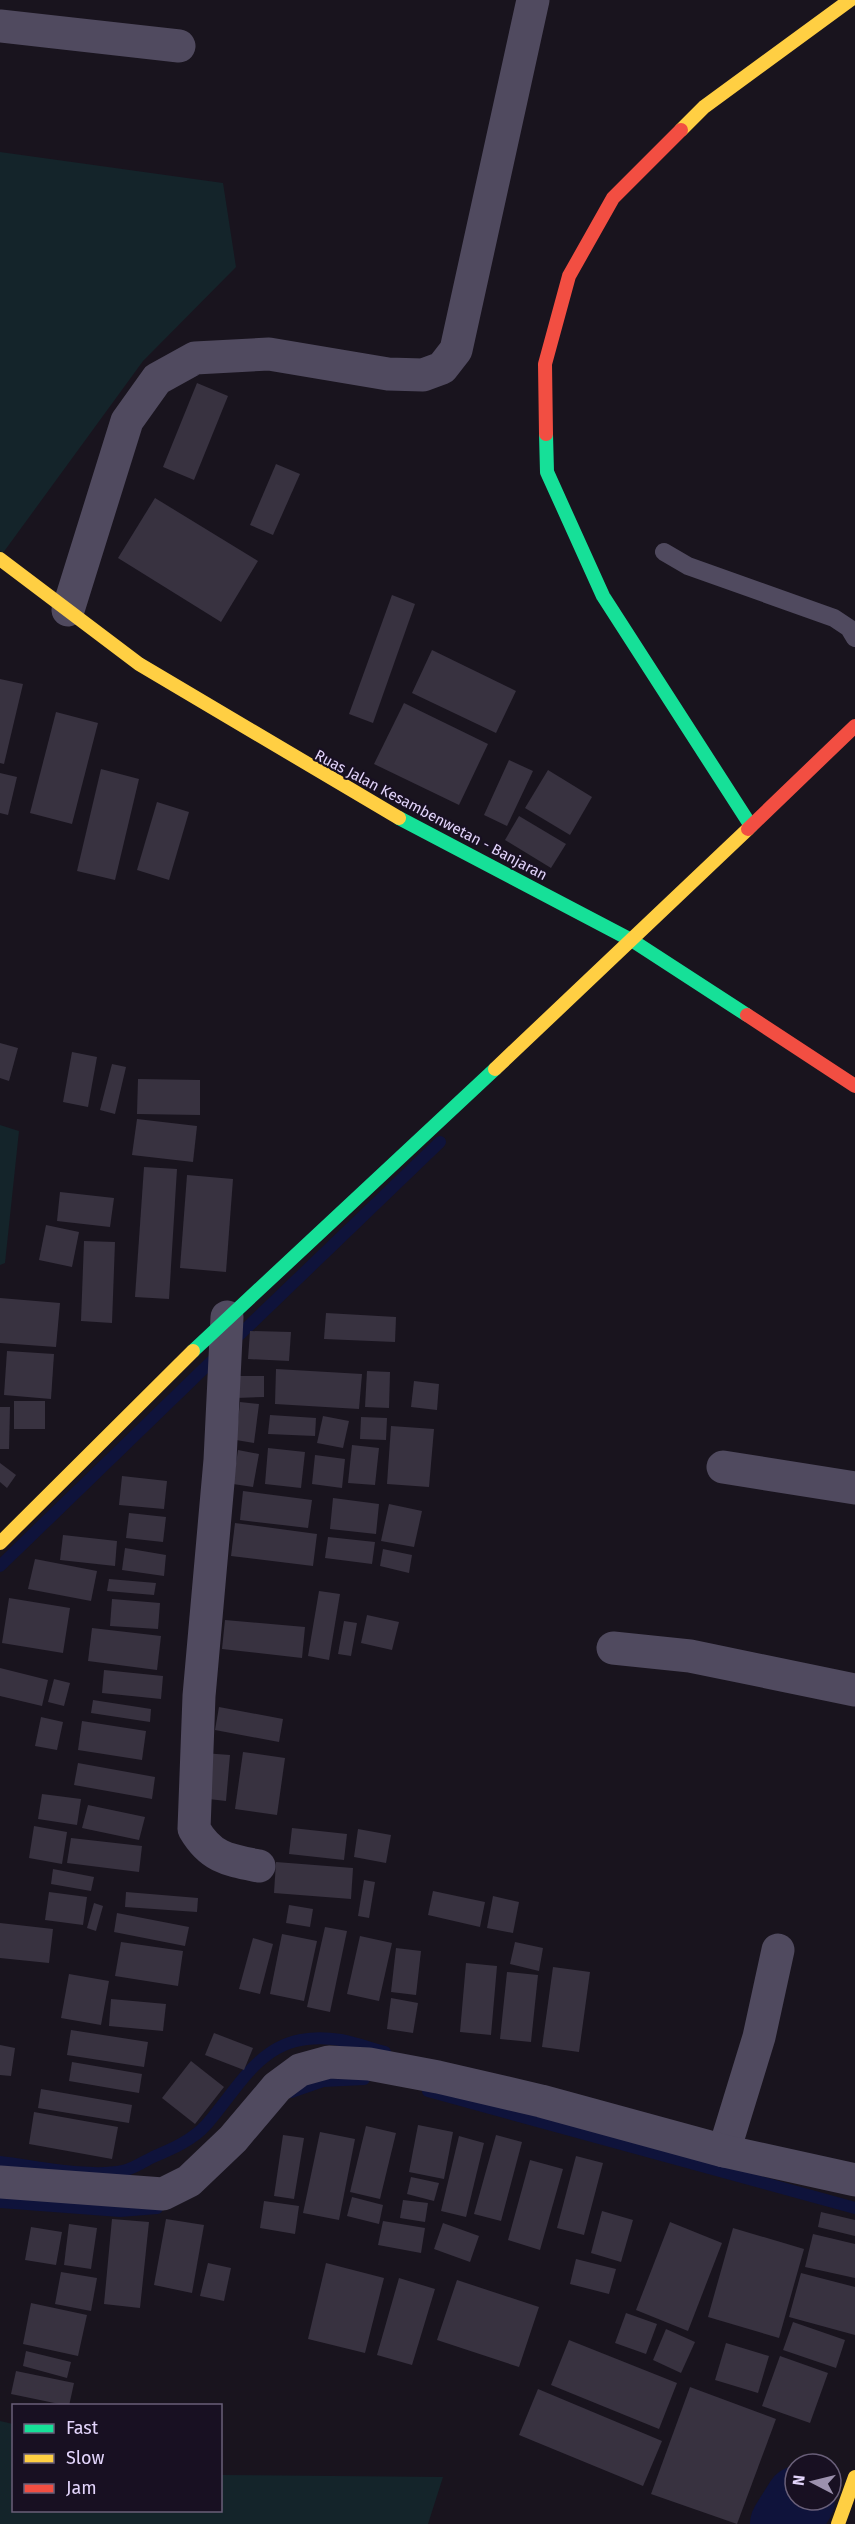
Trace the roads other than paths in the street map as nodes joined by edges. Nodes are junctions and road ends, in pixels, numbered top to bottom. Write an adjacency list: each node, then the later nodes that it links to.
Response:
1 (533, 0): 7 (street)
2 (850, 0): 10 (street)
3 (0, 26): 4 (street)
4 (179, 46)
5 (664, 552): 8 (lane)
6 (0, 559): 7 (street, Ruas Jalan Kesambenwetan - Banjaran)
7 (68, 610): 11 (street, Ruas Jalan Kesambenwetan - Banjaran)
8 (855, 638)
9 (855, 726): 10 (street)
10 (751, 826): 11 (street)
11 (633, 941): 12 (street, Ruas Jalan Kesambenwetan - Banjaran); 13 (street)
12 (855, 1086)
13 (227, 1317): 16 (street); 19 (street)
14 (723, 1467): 15 (street)
15 (855, 1488)
16 (0, 1543)
17 (614, 1648): 18 (street)
18 (855, 1690)
19 (259, 1866)
20 (778, 1950): 21 (street)
21 (724, 2151): 22 (street); 23 (street)
22 (855, 2180)
23 (0, 2182)
24 (855, 2477): 25 (street)
25 (838, 2524)

